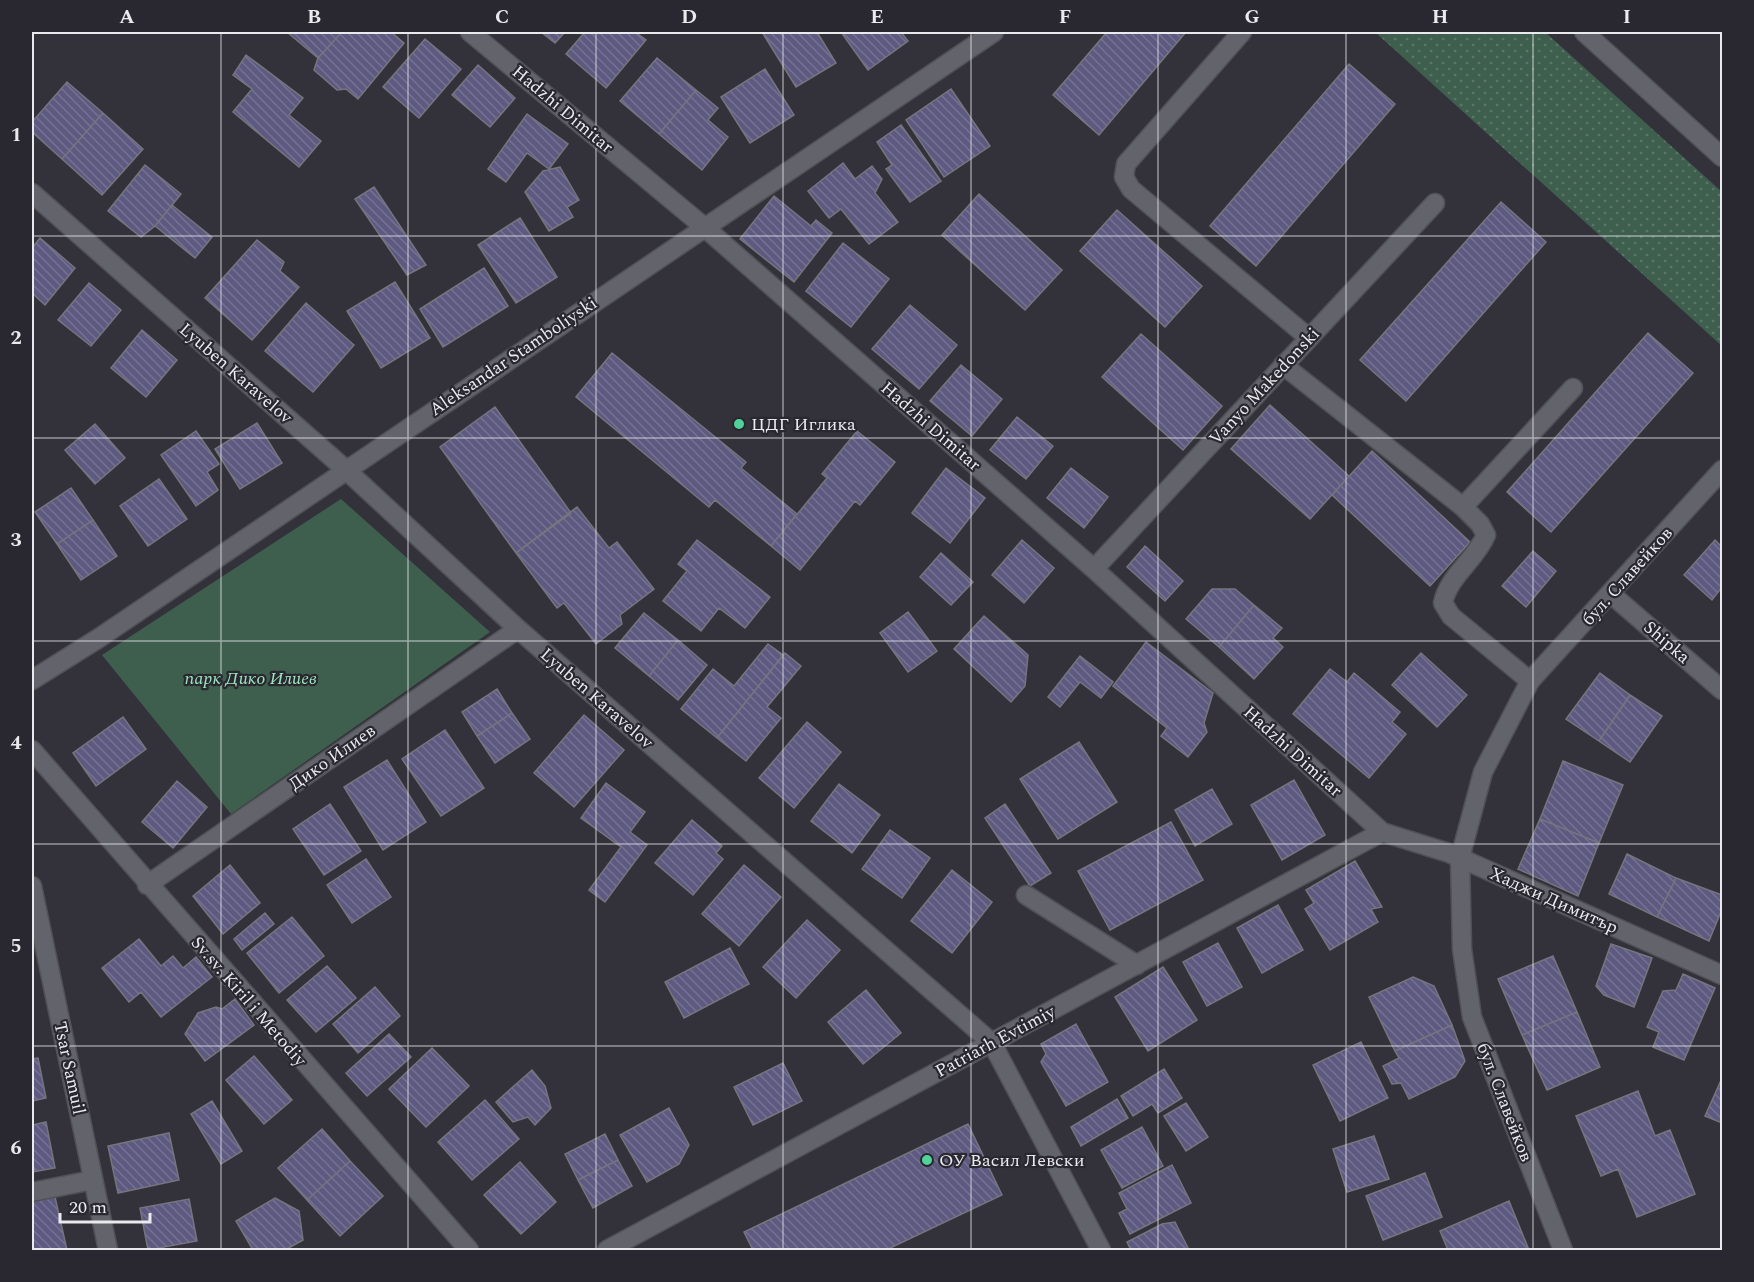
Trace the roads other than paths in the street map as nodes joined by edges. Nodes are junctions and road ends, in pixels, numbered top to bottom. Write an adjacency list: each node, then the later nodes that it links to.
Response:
1 (470, 32): 8 (street, Hadzhi Dimitar)
2 (994, 32): 8 (street, Aleksandar Stamboliyski)
3 (1242, 32): 9 (street)
4 (1584, 32): 5 (street)
5 (1722, 157)
6 (32, 193): 12 (street, Lyuben Karavelov)
7 (1435, 203): 9 (street, Vanyo Makedonski)
8 (703, 226): 12 (street, Aleksandar Stamboliyski); 15 (street, Hadzhi Dimitar)
9 (1309, 338): 10 (street, Vanyo Makedonski)
10 (1283, 366): 14 (street); 15 (street, Vanyo Makedonski)
11 (1573, 388): 14 (street)
12 (345, 470): 17 (street, Lyuben Karavelov); 18 (street, Aleksandar Stamboliyski)
13 (1722, 470): 16 (street, бул. Славейков)
14 (1463, 507): 19 (street)
15 (1094, 568): 22 (street, Hadzhi Dimitar)
16 (1611, 594): 19 (street, бул. Славейков); 20 (street, Shipka)
17 (518, 629): 24 (street, Дико Илиев); 29 (street, Lyuben Karavelov)
18 (32, 680)
19 (1530, 681): 23 (street, бул. Славейков)
20 (1722, 690)
21 (32, 750): 24 (street, Sv.sv. Kiril i Metodiy)
22 (1382, 832): 23 (street, Хаджи Димитър); 27 (street, Patriarh Evtimiy)
23 (1460, 858): 28 (street, Хаджи Димитър); 36 (street, бул. Славейков)
24 (147, 885): 33 (street, Sv.sv. Kiril i Metodiy)
25 (32, 886): 30 (street, Tsar Samuil)
26 (1026, 895): 27 (street)
27 (1137, 964): 29 (street, Patriarh Evtimiy)
28 (1722, 975)
29 (992, 1043): 34 (street, Patriarh Evtimiy); 35 (street, Lyuben Karavelov)
30 (93, 1180): 31 (street); 32 (street, Tsar Samuil)
31 (32, 1192)
32 (108, 1251)
33 (469, 1251)
34 (607, 1251)
35 (1101, 1251)
36 (1563, 1251)

